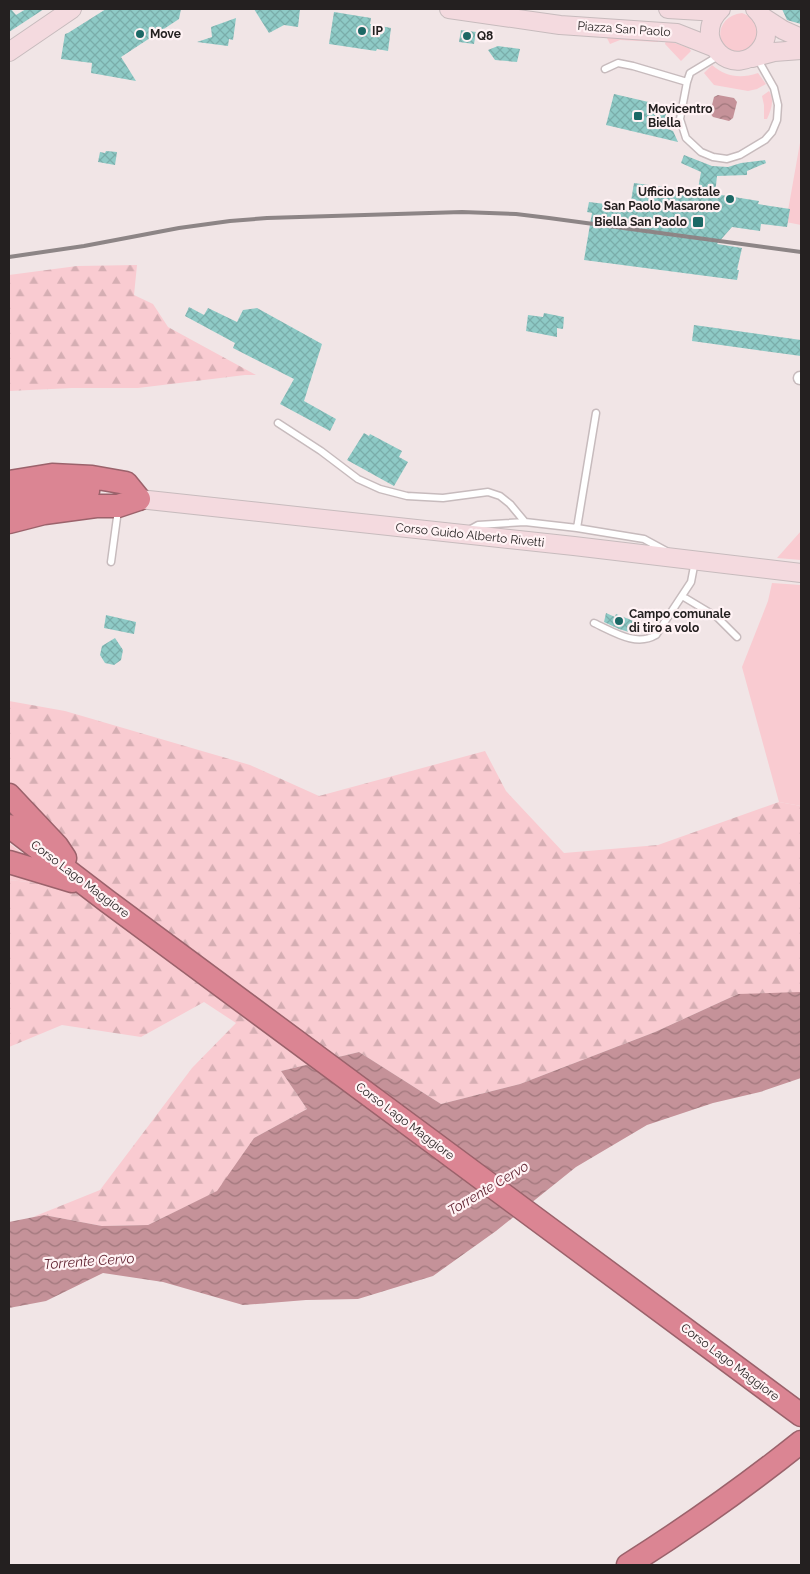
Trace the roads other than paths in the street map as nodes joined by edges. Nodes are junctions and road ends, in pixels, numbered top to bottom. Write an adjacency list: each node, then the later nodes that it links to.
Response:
1 (72, 9): 10 (main road)
2 (449, 9): 9 (main road, Piazza San Paolo)
3 (668, 9): 4 (main road, Piazza San Paolo)
4 (717, 9)
5 (721, 9): 9 (main road)
6 (758, 11): 7 (main road); 11 (main road)
7 (801, 38)
8 (801, 50): 11 (main road)
9 (718, 51): 11 (main road, Piazza San Paolo); 13 (lane)
10 (9, 52)
11 (752, 57): 13 (lane)
12 (605, 69): 13 (lane)
13 (687, 82)
14 (596, 413): 21 (lane)
15 (278, 424): 20 (lane)
16 (9, 482): 18 (highway)
17 (9, 500): 18 (highway)
18 (129, 502): 19 (highway); 22 (main road, Corso Guido Alberto Rivetti); 24 (lane)
19 (9, 522)
20 (525, 522): 21 (lane); 22 (lane)
21 (577, 528): 23 (lane)
22 (462, 534): 23 (main road, Corso Guido Alberto Rivetti)
23 (690, 561): 25 (main road, Corso Guido Alberto Rivetti); 26 (lane)
24 (111, 562)
25 (801, 573)
26 (682, 596): 27 (lane); 28 (lane)
27 (594, 624)
28 (737, 637)
29 (9, 795): 32 (highway)
30 (9, 826): 32 (highway, Corso Lago Maggiore)
31 (9, 862): 32 (highway)
32 (93, 889): 33 (highway, Corso Lago Maggiore)
33 (801, 1415)
34 (801, 1442): 36 (highway)
35 (801, 1459): 37 (highway)
36 (628, 1565)
37 (652, 1565)

